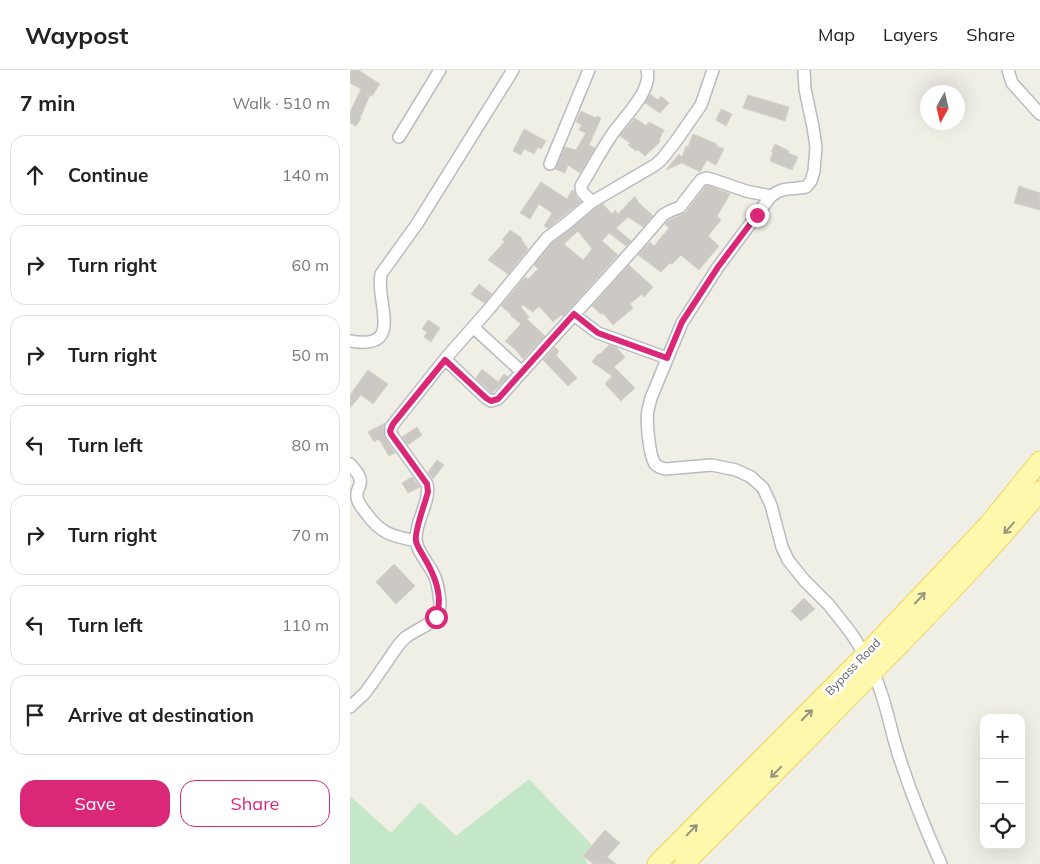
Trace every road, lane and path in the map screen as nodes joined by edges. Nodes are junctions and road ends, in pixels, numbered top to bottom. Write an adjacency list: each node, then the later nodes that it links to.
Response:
1 (440, 70): 9 (street)
2 (513, 70): 15 (street)
3 (588, 70): 10 (street)
4 (647, 70): 12 (street)
5 (713, 70): 12 (street)
6 (804, 70): 11 (street)
7 (1008, 70): 8 (street)
8 (1040, 114)
9 (399, 137)
10 (550, 164)
11 (771, 196): 13 (street); 16 (street)
12 (592, 202): 14 (street)
13 (574, 314): 16 (street); 18 (street)
14 (473, 327): 17 (street); 18 (street)
15 (350, 341)
16 (667, 358): 23 (street)
17 (445, 360): 18 (street); 22 (street)
18 (522, 372)
19 (1040, 461): 23 (main road, Bypass Road, one-way to 19)
20 (350, 464): 22 (street)
21 (1040, 491): 23 (main road, Bypass Road, one-way to 23)
22 (416, 541): 24 (street)
23 (869, 664): 25 (main road, Bypass Road, one-way to 23); 26 (main road, Bypass Road, one-way to 26); 27 (street)
24 (350, 707)
25 (657, 864)
26 (684, 864)
27 (941, 864)

